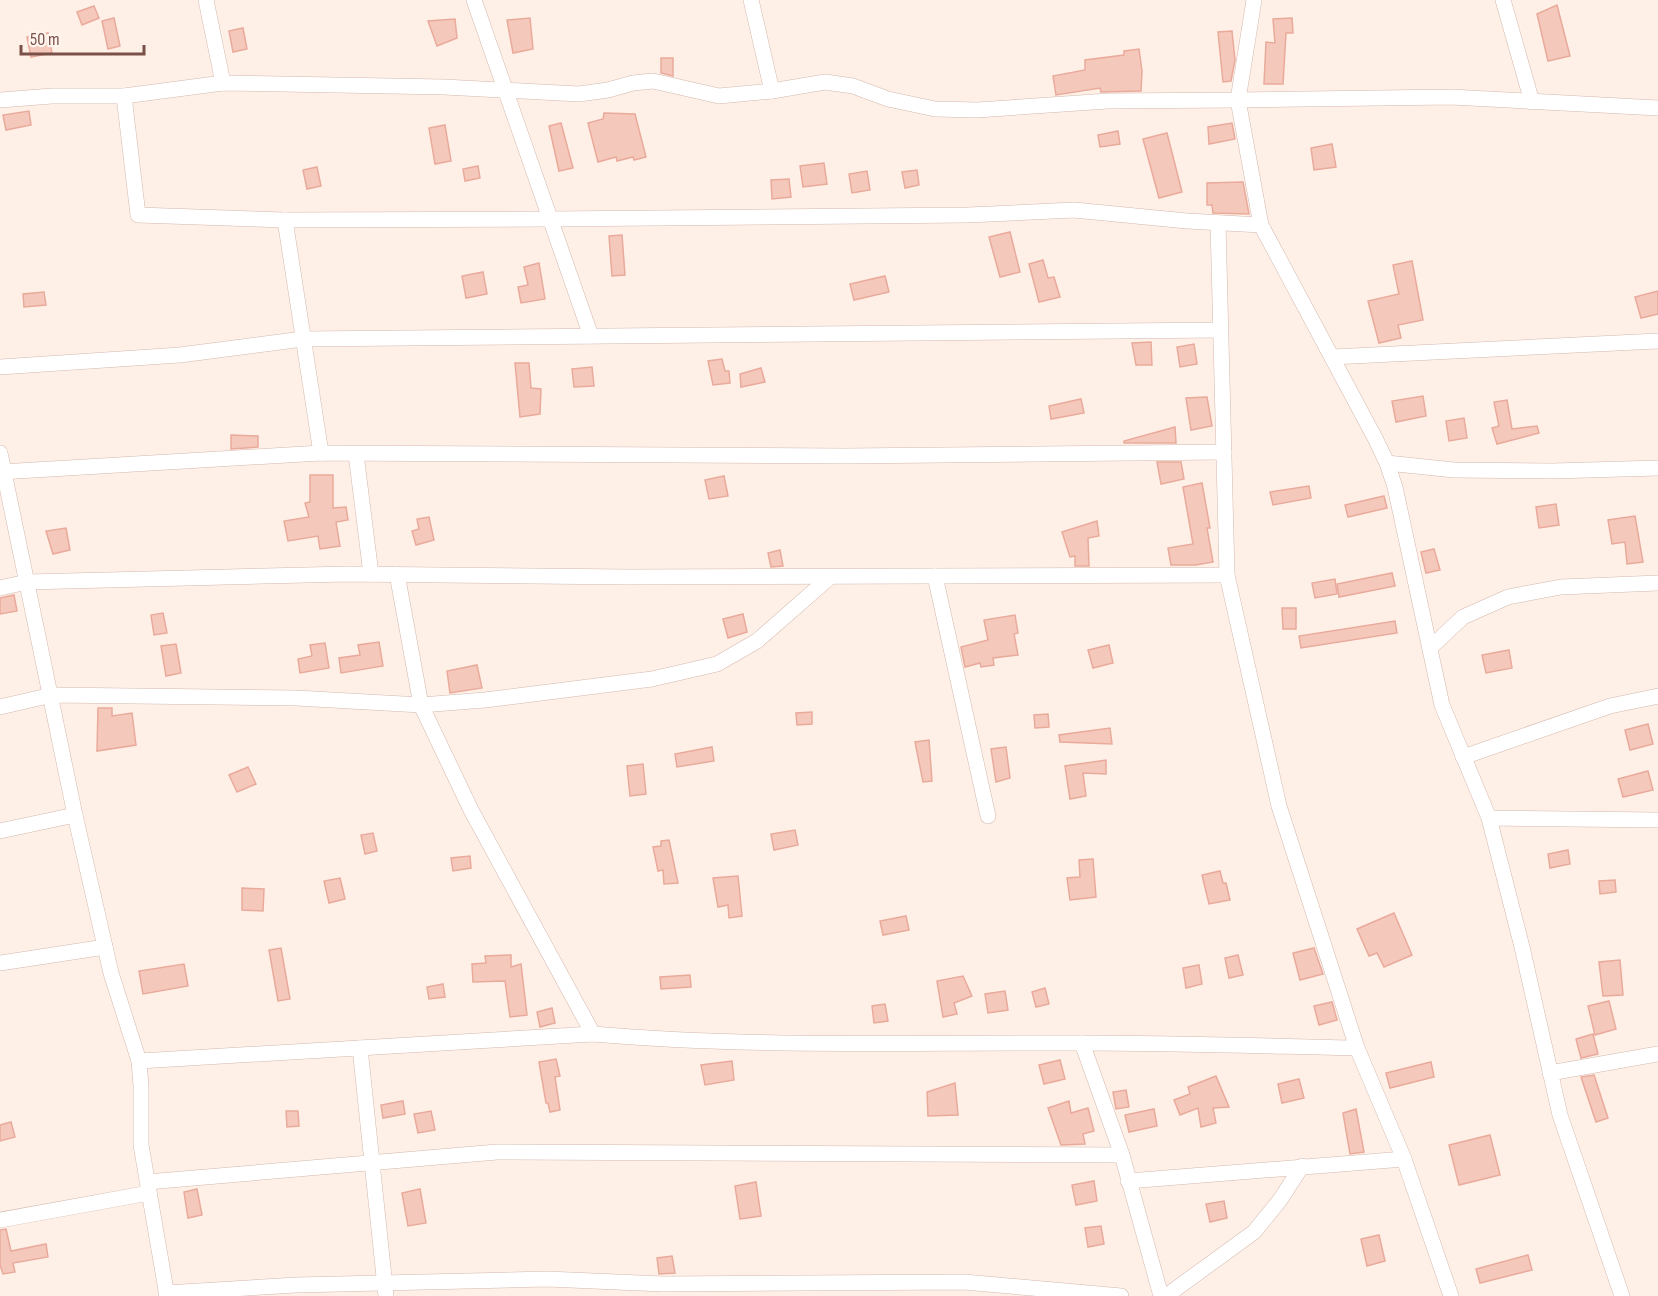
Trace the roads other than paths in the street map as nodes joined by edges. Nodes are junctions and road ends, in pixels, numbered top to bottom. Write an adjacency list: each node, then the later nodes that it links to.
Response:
1 (206, 0): 6 (street)
2 (474, 0): 7 (street)
3 (751, 0): 8 (street)
4 (1503, 0): 12 (street)
5 (1249, 1): 11 (street)
6 (223, 83): 7 (street); 9 (street)
7 (506, 91): 8 (street); 14 (street)
8 (772, 91): 11 (street)
9 (124, 96): 10 (street); 15 (street)
10 (0, 100)
11 (1238, 100): 12 (street); 17 (street)
12 (1532, 102): 13 (street)
13 (1658, 108)
14 (551, 219): 15 (street); 16 (street); 19 (street)
15 (285, 220): 20 (street)
16 (1218, 223): 17 (street); 18 (street)
17 (1261, 225): 22 (street)
18 (1220, 330): 19 (street); 24 (street)
19 (591, 336): 20 (street)
20 (303, 339): 23 (street); 26 (street)
21 (1658, 341): 22 (street)
22 (1332, 357): 28 (street)
23 (0, 367)
24 (1224, 452): 27 (street); 33 (street)
25 (0, 453): 30 (street)
26 (321, 453): 27 (street); 30 (street)
27 (356, 453): 31 (street)
28 (1388, 463): 29 (street); 39 (street)
29 (1658, 468)
30 (2, 472): 36 (street)
31 (371, 574): 32 (street); 36 (street)
32 (397, 574): 35 (street); 42 (street)
33 (1227, 575): 34 (street); 55 (street)
34 (935, 576): 35 (street); 46 (street)
35 (830, 577): 42 (street)
36 (27, 582): 38 (street); 40 (street)
37 (1658, 583): 39 (street)
38 (0, 588)
39 (1430, 648): 44 (street)
40 (52, 695): 42 (street); 43 (street); 45 (street)
41 (1658, 696): 44 (street)
42 (421, 705): 52 (street)
43 (0, 707)
44 (1463, 757): 47 (street)
45 (75, 815): 49 (street); 50 (street)
46 (988, 816)
47 (1489, 818): 48 (street); 58 (street)
48 (1658, 820)
49 (0, 831)
50 (105, 947): 51 (street); 57 (street)
51 (0, 963)
52 (592, 1034): 53 (street); 54 (street)
53 (1082, 1042): 55 (street); 59 (street)
54 (360, 1048): 57 (street); 61 (street)
55 (1357, 1048): 60 (street)
56 (1658, 1054): 58 (street)
57 (139, 1061): 64 (street)
58 (1550, 1073): 73 (street)
59 (1122, 1155): 61 (street); 63 (street)
60 (1404, 1159): 62 (street); 72 (street)
61 (372, 1162): 64 (street); 66 (street)
62 (1302, 1166): 63 (street); 71 (street)
63 (1128, 1181): 70 (street)
64 (148, 1187): 65 (street); 68 (street)
65 (0, 1220)
66 (385, 1289): 67 (street); 68 (street)
67 (661, 1290): 69 (street)
68 (166, 1295)
69 (1120, 1296)
70 (1161, 1296)
71 (1166, 1296)
72 (1451, 1296)
73 (1622, 1296)

